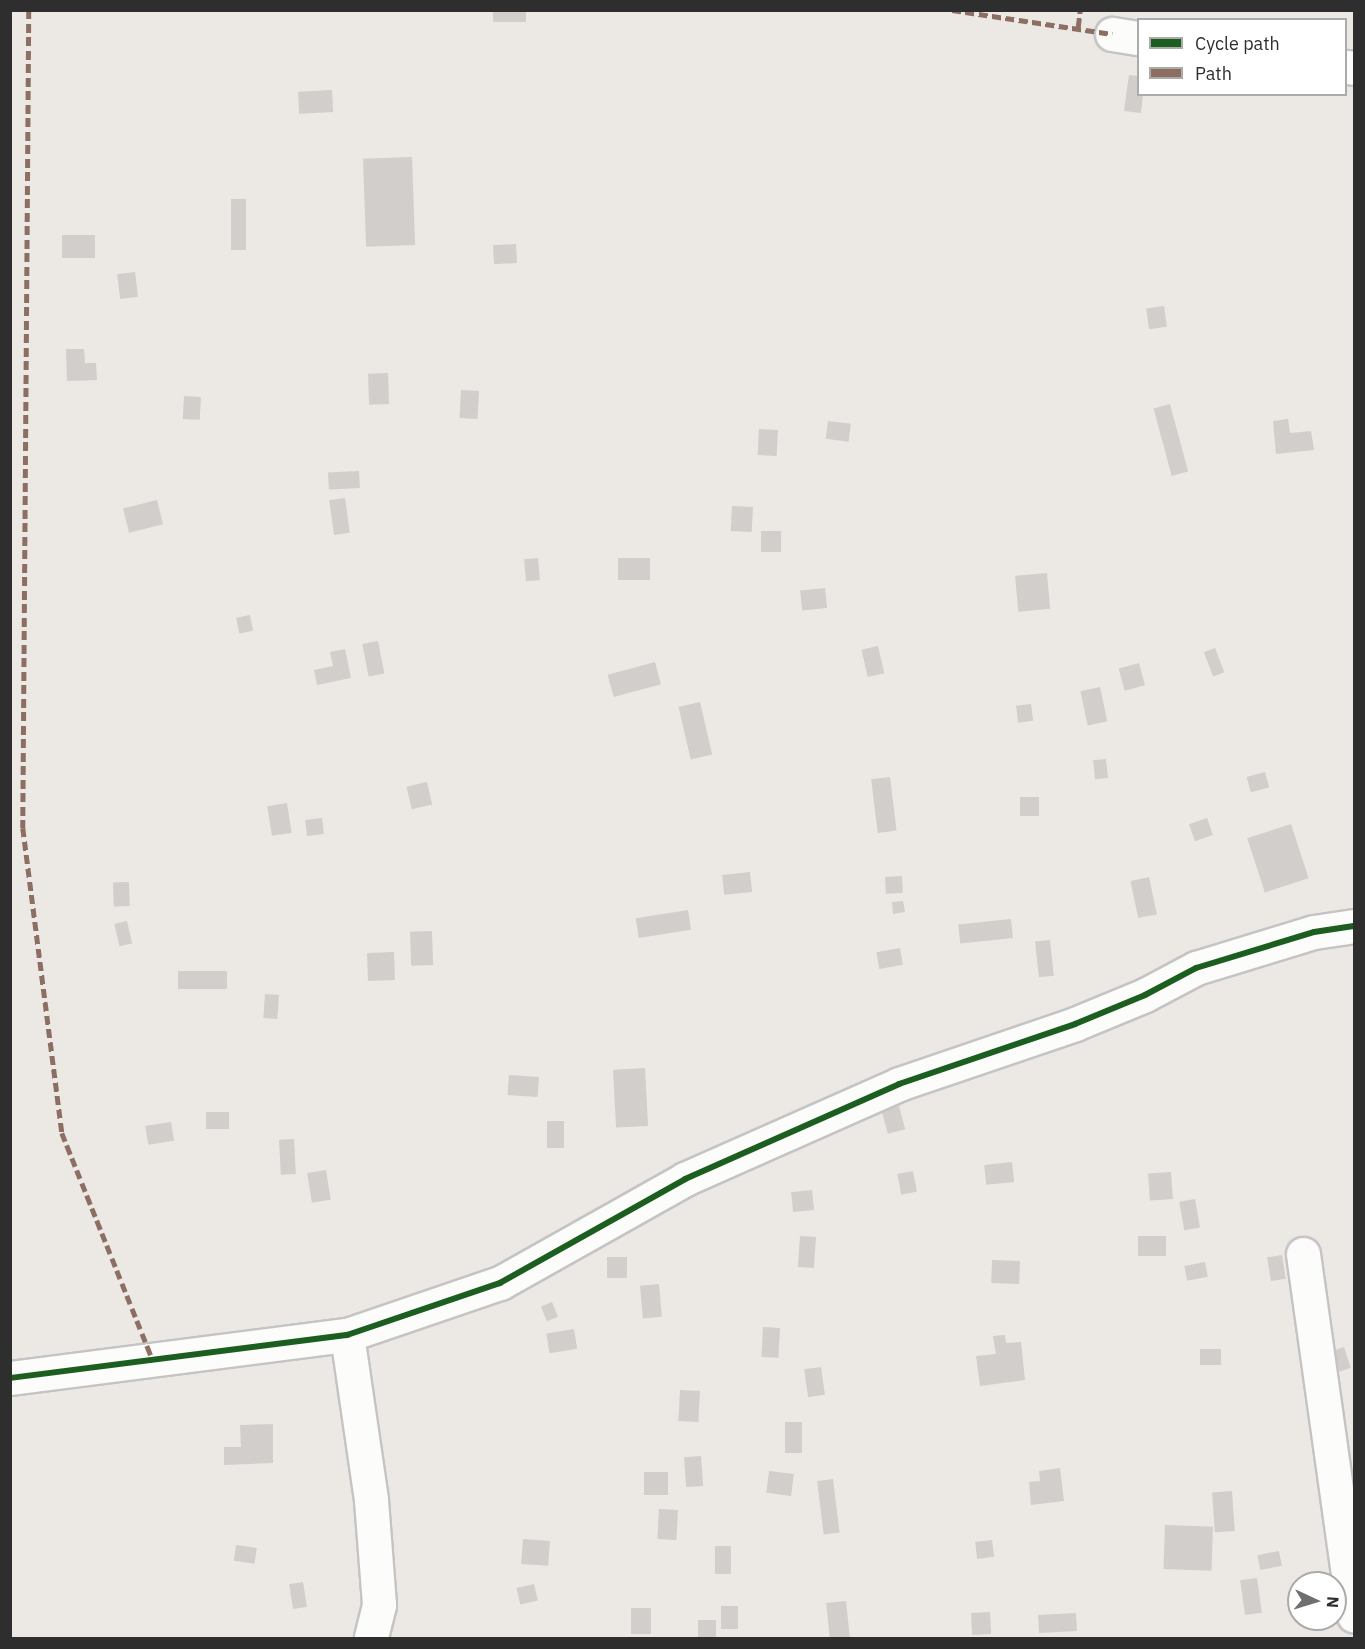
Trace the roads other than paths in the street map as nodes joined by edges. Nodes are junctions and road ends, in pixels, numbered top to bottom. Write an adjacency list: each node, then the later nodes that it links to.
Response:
1 (1354, 926): 3 (street)
2 (1304, 1254): 5 (street)
3 (347, 1335): 4 (street); 6 (street)
4 (10, 1378)
5 (1354, 1615)
6 (371, 1638)

